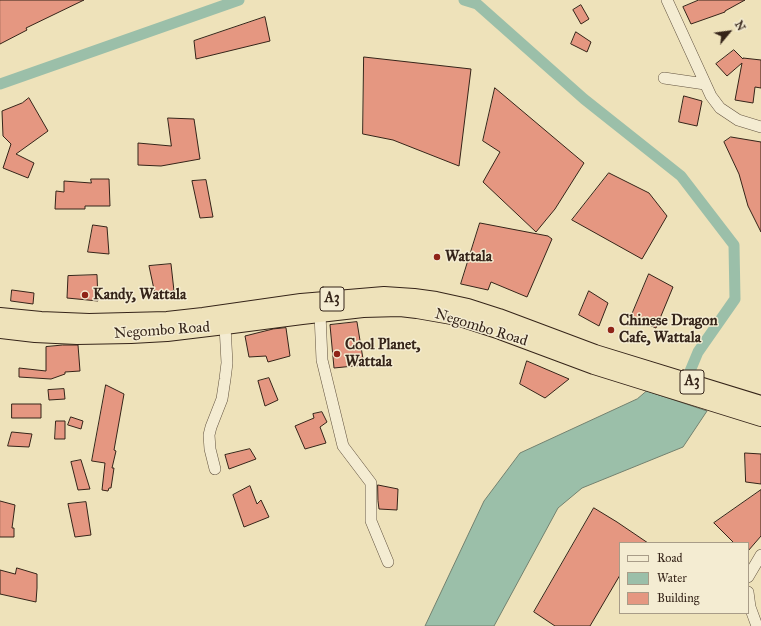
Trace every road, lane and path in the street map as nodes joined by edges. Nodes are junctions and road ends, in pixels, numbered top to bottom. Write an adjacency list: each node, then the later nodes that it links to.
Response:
1 (667, 0): 3 (street)
2 (664, 78): 3 (street)
3 (705, 84): 4 (street)
4 (761, 126)
5 (319, 307): 6 (highway, Negombo Road / A3); 7 (highway, Negombo Road / A3); 9 (highway, Negombo Road / A3); 14 (street)
6 (0, 316)
7 (225, 326): 8 (highway, Negombo Road / A3); 12 (street)
8 (0, 330)
9 (727, 400): 10 (highway, Negombo Road / A3); 11 (highway, Negombo Road / A3)
10 (761, 404)
11 (761, 418)
12 (215, 469)
13 (761, 555): 15 (street)
14 (388, 562)
15 (749, 575)
16 (749, 599): 17 (street)
17 (757, 626)

